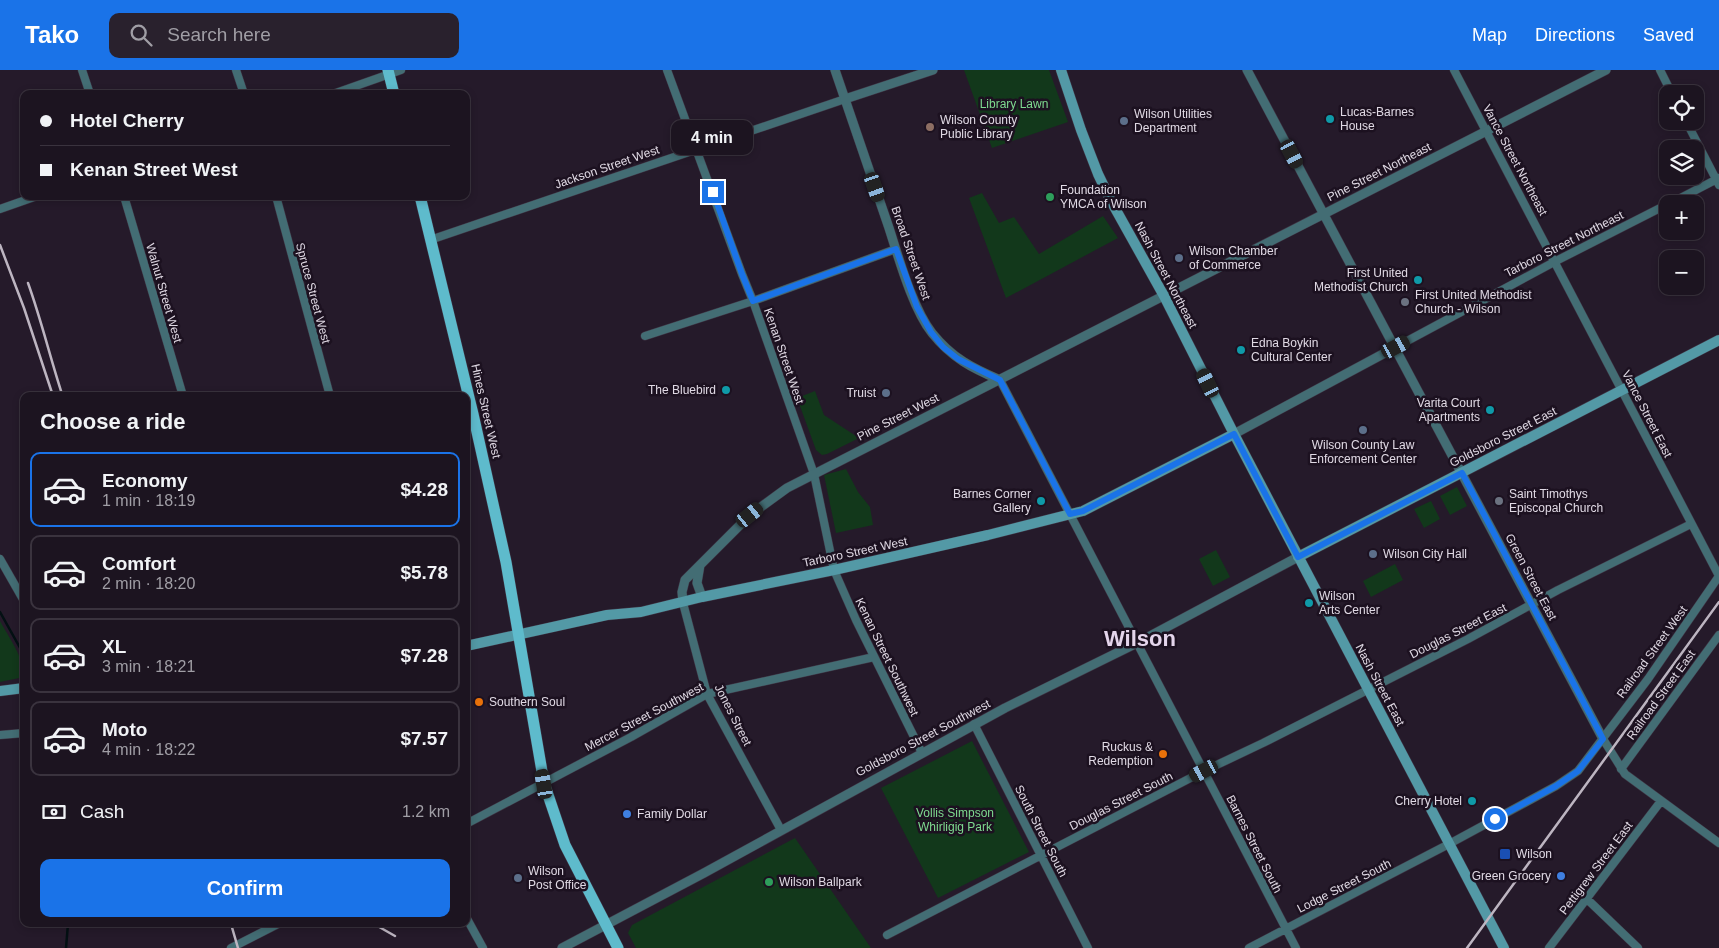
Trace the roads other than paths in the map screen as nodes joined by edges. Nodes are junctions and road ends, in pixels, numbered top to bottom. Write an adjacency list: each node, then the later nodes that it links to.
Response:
1 (82, 70): 14 (street)
2 (236, 70): 15 (street)
3 (401, 70): 12 (street)
4 (667, 70): 21 (street, Kenan Street West)
5 (835, 70): 18 (street, Broad Street West)
6 (933, 70): 18 (street, Jackson Street West)
7 (1061, 70): 34 (main road, Nash Street Northeast)
8 (1247, 70): 30 (street, Green Street East)
9 (1454, 70): 20 (street, Vance Street Northeast)
10 (1606, 70): 20 (street, Pine Street Northeast)
11 (1660, 70): 13 (street)
12 (389, 72): 16 (street); 17 (main road)
13 (1668, 85)
14 (89, 90)
15 (243, 90)
16 (343, 90)
17 (393, 90)
18 (845, 99): 21 (street, Jackson Street West); 32 (street, Broad Street West)
19 (1691, 130): 22 (street)
20 (1487, 131): 30 (street, Pine Street Northeast); 33 (street, Vance Street Northeast)
21 (697, 149): 31 (street, Jackson Street West); 35 (street, Kenan Street West)
22 (1718, 181): 23 (street, Tarboro Street Northeast)
23 (1688, 195)
24 (26, 200): 28 (street)
25 (125, 200): 41 (street, Walnut Street West)
26 (277, 200): 42 (street, Spruce Street West)
27 (421, 200): 31 (main road, Hines Street West)
28 (0, 209)
29 (1659, 209): 33 (street, Tarboro Street Northeast)
30 (1325, 214): 34 (street, Pine Street Northeast); 38 (street, Green Street East)
31 (430, 240): 43 (main road, Hines Street West)
32 (896, 249): 35 (street); 39 (street, Broad Street West)
33 (1556, 261): 38 (street, Tarboro Street Northeast); 40 (street, Vance Street East)
34 (1164, 296): 39 (street, Pine Street West); 45 (main road, Nash Street Northeast)
35 (753, 301): 36 (street); 47 (street, Kenan Street West)
36 (645, 336)
37 (1719, 340): 40 (main road, Goldsboro Street East)
38 (1396, 347): 45 (street, Tarboro Street Northeast); 46 (street, Green Street East)
39 (1000, 380): 47 (street, Pine Street West); 48 (street, Barnes Street South)
40 (1623, 390): 46 (main road, Goldsboro Street East); 49 (street, Vance Street East)
41 (182, 392)
42 (329, 392)
43 (464, 392)
44 (470, 418): 59 (main road, Hines Street West)
45 (1234, 434): 48 (main road, Tarboro Street West); 50 (main road, Nash Street East)
46 (1462, 473): 50 (main road, Goldsboro Street East); 58 (street, Green Street East)
47 (814, 474): 52 (street, Pine Street West); 53 (street, Kenan Street West)
48 (1070, 514): 53 (main road, Tarboro Street West); 61 (street, Barnes Street South)
49 (1691, 524): 54 (street, Vance Street East); 58 (street, Douglas Street East)
50 (1298, 557): 61 (street, Goldsboro Street Southwest); 65 (main road, Nash Street East)
51 (0, 559): 55 (street)
52 (700, 565): 56 (street); 57 (street, Pine Street West)
53 (834, 570): 56 (main road, Tarboro Street West); 63 (street, Kenan Street Southwest)
54 (1719, 576): 71 (street, Railroad Street West)
55 (20, 594)
56 (702, 597): 57 (main road, Tarboro Street West)
57 (683, 603): 59 (main road, Tarboro Street West); 67 (street, Jones Street)
58 (1532, 605): 65 (street, Douglas Street East); 71 (street, Green Street East)
59 (519, 634): 62 (main road, Tarboro Street West); 75 (main road, Hines Street West)
60 (1719, 635): 73 (street, Railroad Street East)
61 (1137, 643): 68 (street, Goldsboro Street Southwest); 74 (street, Barnes Street South)
62 (470, 645)
63 (874, 658): 67 (street, Mercer Street Southwest); 72 (street, Kenan Street Southwest)
64 (20, 689): 66 (main road)
65 (1368, 690): 74 (street, Douglas Street South); 80 (main road, Nash Street East)
66 (0, 692)
67 (707, 694): 75 (street, Mercer Street Southwest); 78 (street, Jones Street)
68 (974, 724): 72 (street, Goldsboro Street Southwest); 81 (street, South Street South)
69 (20, 733): 70 (street)
70 (0, 734)
71 (1603, 739): 73 (street); 80 (street, Railroad Street West)
72 (922, 753): 78 (street, Goldsboro Street Southwest)
73 (1621, 769): 76 (street)
74 (1204, 771): 81 (street, Douglas Street South); 86 (street, Barnes Street South)
75 (544, 784): 77 (street, Mercer Street Southwest); 84 (main road, Hines Street West)
76 (1661, 801): 79 (street); 82 (street, Pettigrew Street East)
77 (470, 822)
78 (781, 830): 84 (street, Goldsboro Street Southwest)
79 (1719, 843)
80 (1449, 844): 86 (street, Lodge Street South); 95 (main road, Nash Street East)
81 (1040, 855): 87 (street, Douglas Street South); 92 (street, South Street South)
82 (1587, 898): 96 (street, Pettigrew Street East); 97 (street)
83 (470, 924): 89 (street)
84 (605, 925): 90 (street, Goldsboro Street Southwest); 91 (main road, Hines Street West)
85 (272, 927): 88 (street)
86 (1286, 929): 93 (street, Lodge Street South); 94 (street, Barnes Street South)
87 (887, 935)
88 (231, 948)
89 (483, 948)
90 (562, 948)
91 (618, 948)
92 (1088, 948)
93 (1249, 948)
94 (1296, 948)
95 (1504, 948)
96 (1549, 948)
97 (1638, 948)

